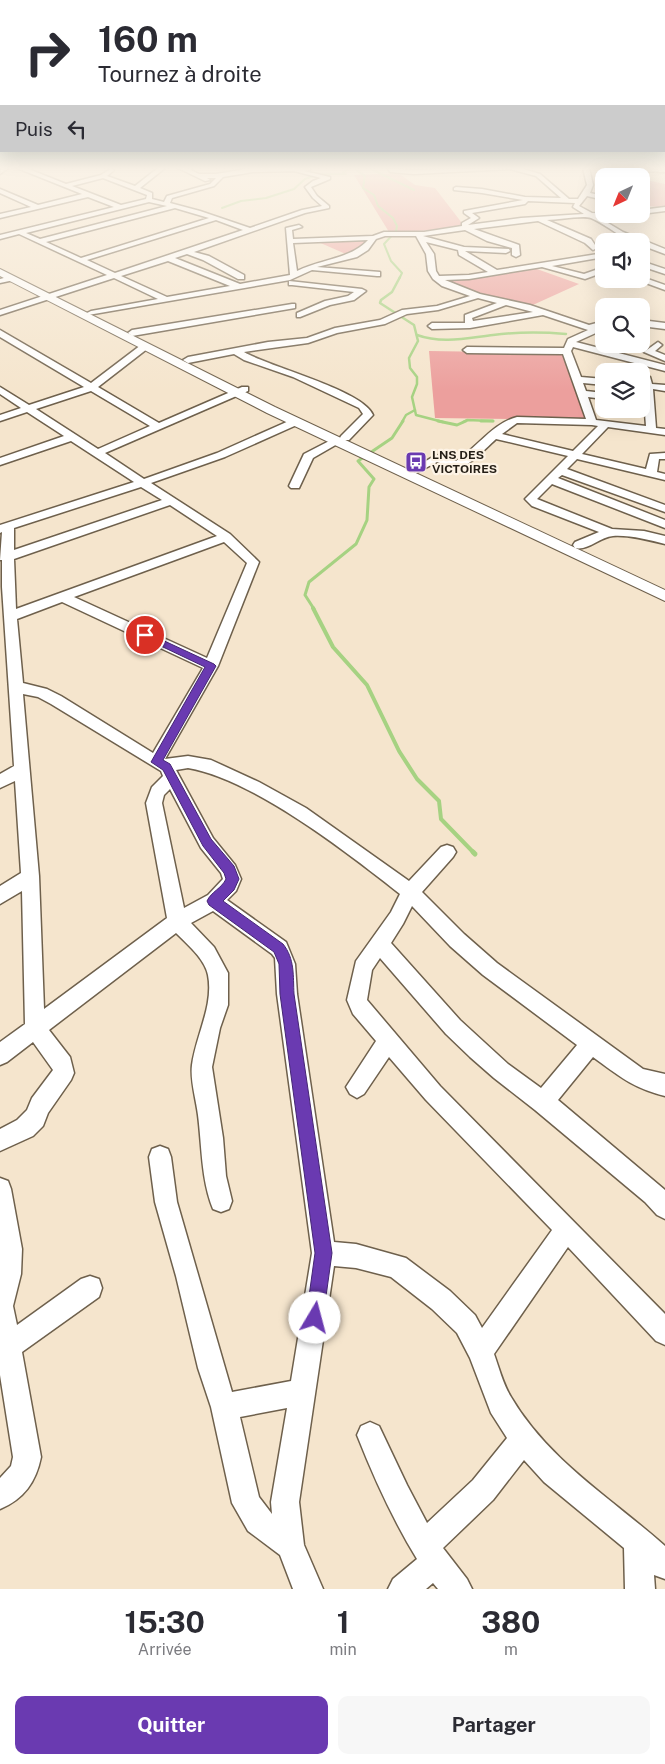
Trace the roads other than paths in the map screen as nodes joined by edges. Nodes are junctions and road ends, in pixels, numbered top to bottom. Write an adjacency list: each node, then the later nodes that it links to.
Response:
1 (42, 242): 20 (street)
2 (138, 242): 20 (street)
3 (215, 242): 13 (street)
4 (289, 242): 39 (street)
5 (370, 242): 27 (street)
6 (423, 242): 35 (street)
7 (439, 242): 12 (street)
8 (504, 242): 15 (street)
9 (588, 242): 11 (street)
10 (650, 246): 14 (street)
11 (593, 248)
12 (463, 249): 15 (street); 30 (street)
13 (187, 252): 17 (street); 34 (street)
14 (665, 252)
15 (516, 255): 26 (street)
16 (595, 256): 18 (street)
17 (168, 258): 32 (street); 37 (street)
18 (584, 258): 22 (street); 23 (street)
19 (665, 259): 21 (street)
20 (81, 260): 32 (street)
21 (650, 262)
22 (595, 264)
23 (543, 265): 26 (street); 28 (street)
24 (650, 266): 29 (street)
25 (0, 267): 41 (street)
26 (525, 268): 30 (street)
27 (306, 269): 31 (street); 39 (street)
28 (595, 272)
29 (665, 272)
30 (496, 273): 35 (street)
31 (377, 274)
32 (115, 276): 41 (street); 42 (street)
33 (4, 277): 41 (street)
34 (241, 277)
35 (437, 278): 40 (street)
36 (650, 283): 38 (street)
37 (239, 287): 39 (street); 42 (street)
38 (665, 288)
39 (292, 289): 39 (street); 56 (street)
40 (478, 296): 43 (street); 62 (street)
41 (53, 297): 44 (street); 45 (street); 59 (street)
42 (167, 300): 45 (street)
43 (507, 302): 46 (street); 50 (street)
44 (0, 313)
45 (92, 313): 56 (street)
46 (544, 313): 50 (street); 53 (street)
47 (665, 318): 48 (street)
48 (650, 320)
49 (650, 323): 52 (street)
50 (470, 324): 51 (street)
51 (432, 326)
52 (665, 326)
53 (595, 331)
54 (595, 331): 60 (street)
55 (0, 333): 57 (street)
56 (132, 333): 64 (street)
57 (5, 342): 69 (street)
58 (661, 346): 63 (street)
59 (144, 347): 69 (street); 72 (street)
60 (569, 347): 61 (street); 65 (street); 66 (street)
61 (467, 350)
62 (235, 351): 64 (street); 86 (street)
63 (665, 358)
64 (188, 360): 72 (street)
65 (665, 368)
66 (578, 380): 67 (street); 73 (street)
67 (595, 381)
68 (650, 385): 70 (street)
69 (92, 387): 76 (street); 81 (street)
70 (665, 388)
71 (0, 390): 76 (street)
72 (240, 391): 78 (street); 81 (street); 86 (street)
73 (583, 394): 74 (street); 79 (street)
74 (595, 395)
75 (650, 403): 82 (street)
76 (30, 409): 77 (street); 85 (street)
77 (0, 418)
78 (295, 422): 86 (street); 97 (street)
79 (592, 422): 80 (street); 84 (street)
80 (606, 424): 82 (street); 89 (street)
81 (159, 427): 88 (street)
82 (651, 430): 83 (street)
83 (665, 432)
84 (494, 436): 89 (street); 92 (street)
85 (71, 438): 88 (street); 91 (street)
86 (340, 439): 87 (street); 98 (street)
87 (367, 452): 92 (street); 109 (street)
88 (97, 453): 97 (street)
89 (575, 454): 93 (street); 94 (street)
90 (665, 456): 94 (street)
91 (0, 462)
92 (416, 470): 106 (street)
93 (559, 470): 96 (street); 100 (street)
94 (651, 473): 95 (street)
95 (665, 477)
96 (550, 479): 101 (street); 103 (street)
97 (142, 483): 99 (street); 102 (street)
98 (295, 486)
99 (171, 501): 104 (street); 107 (street)
100 (665, 510)
101 (665, 524)
102 (4, 528): 107 (street)
103 (610, 532): 105 (street); 106 (street)
104 (226, 537): 110 (street); 112 (street)
105 (665, 540)
106 (579, 545): 108 (street)
107 (4, 556): 111 (street)
108 (665, 584)
109 (665, 596)
110 (63, 597): 111 (street); 112 (street)
111 (11, 616): 113 (street)
112 (211, 666): 115 (street)
113 (17, 687): 114 (street); 115 (street)
114 (22, 769): 116 (street); 118 (street)
115 (165, 769): 119 (street); 121 (street); 122 (street)
116 (0, 782)
117 (447, 852): 119 (street)
118 (30, 876): 120 (street); 124 (street)
119 (410, 892): 123 (street); 126 (street)
120 (0, 896)
121 (214, 901): 122 (street); 137 (street)
122 (177, 921): 124 (street); 134 (street)
123 (379, 943): 125 (street); 130 (street)
124 (35, 1029): 127 (street); 131 (street)
125 (388, 1041): 129 (street); 136 (street)
126 (591, 1043): 128 (street); 130 (street)
127 (0, 1055)
128 (665, 1085)
129 (357, 1087)
130 (543, 1102): 135 (street)
131 (0, 1140)
132 (160, 1156): 143 (street)
133 (0, 1189): 140 (street)
134 (220, 1201)
135 (665, 1207)
136 (567, 1229): 139 (street); 141 (street)
137 (324, 1253): 141 (street); 142 (street)
138 (90, 1288): 140 (street)
139 (665, 1332)
140 (8, 1346): 146 (street)
141 (480, 1352): 145 (street)
142 (302, 1392): 143 (street); 148 (street)
143 (224, 1407): 148 (street)
144 (370, 1435): 149 (street)
145 (523, 1439): 147 (street); 149 (street)
146 (0, 1495)
147 (638, 1541): 150 (street); 154 (street)
148 (290, 1545): 151 (street)
149 (430, 1554): 152 (street); 153 (street)
150 (665, 1565)
151 (308, 1589)
152 (403, 1589)
153 (457, 1589)
154 (640, 1589)

